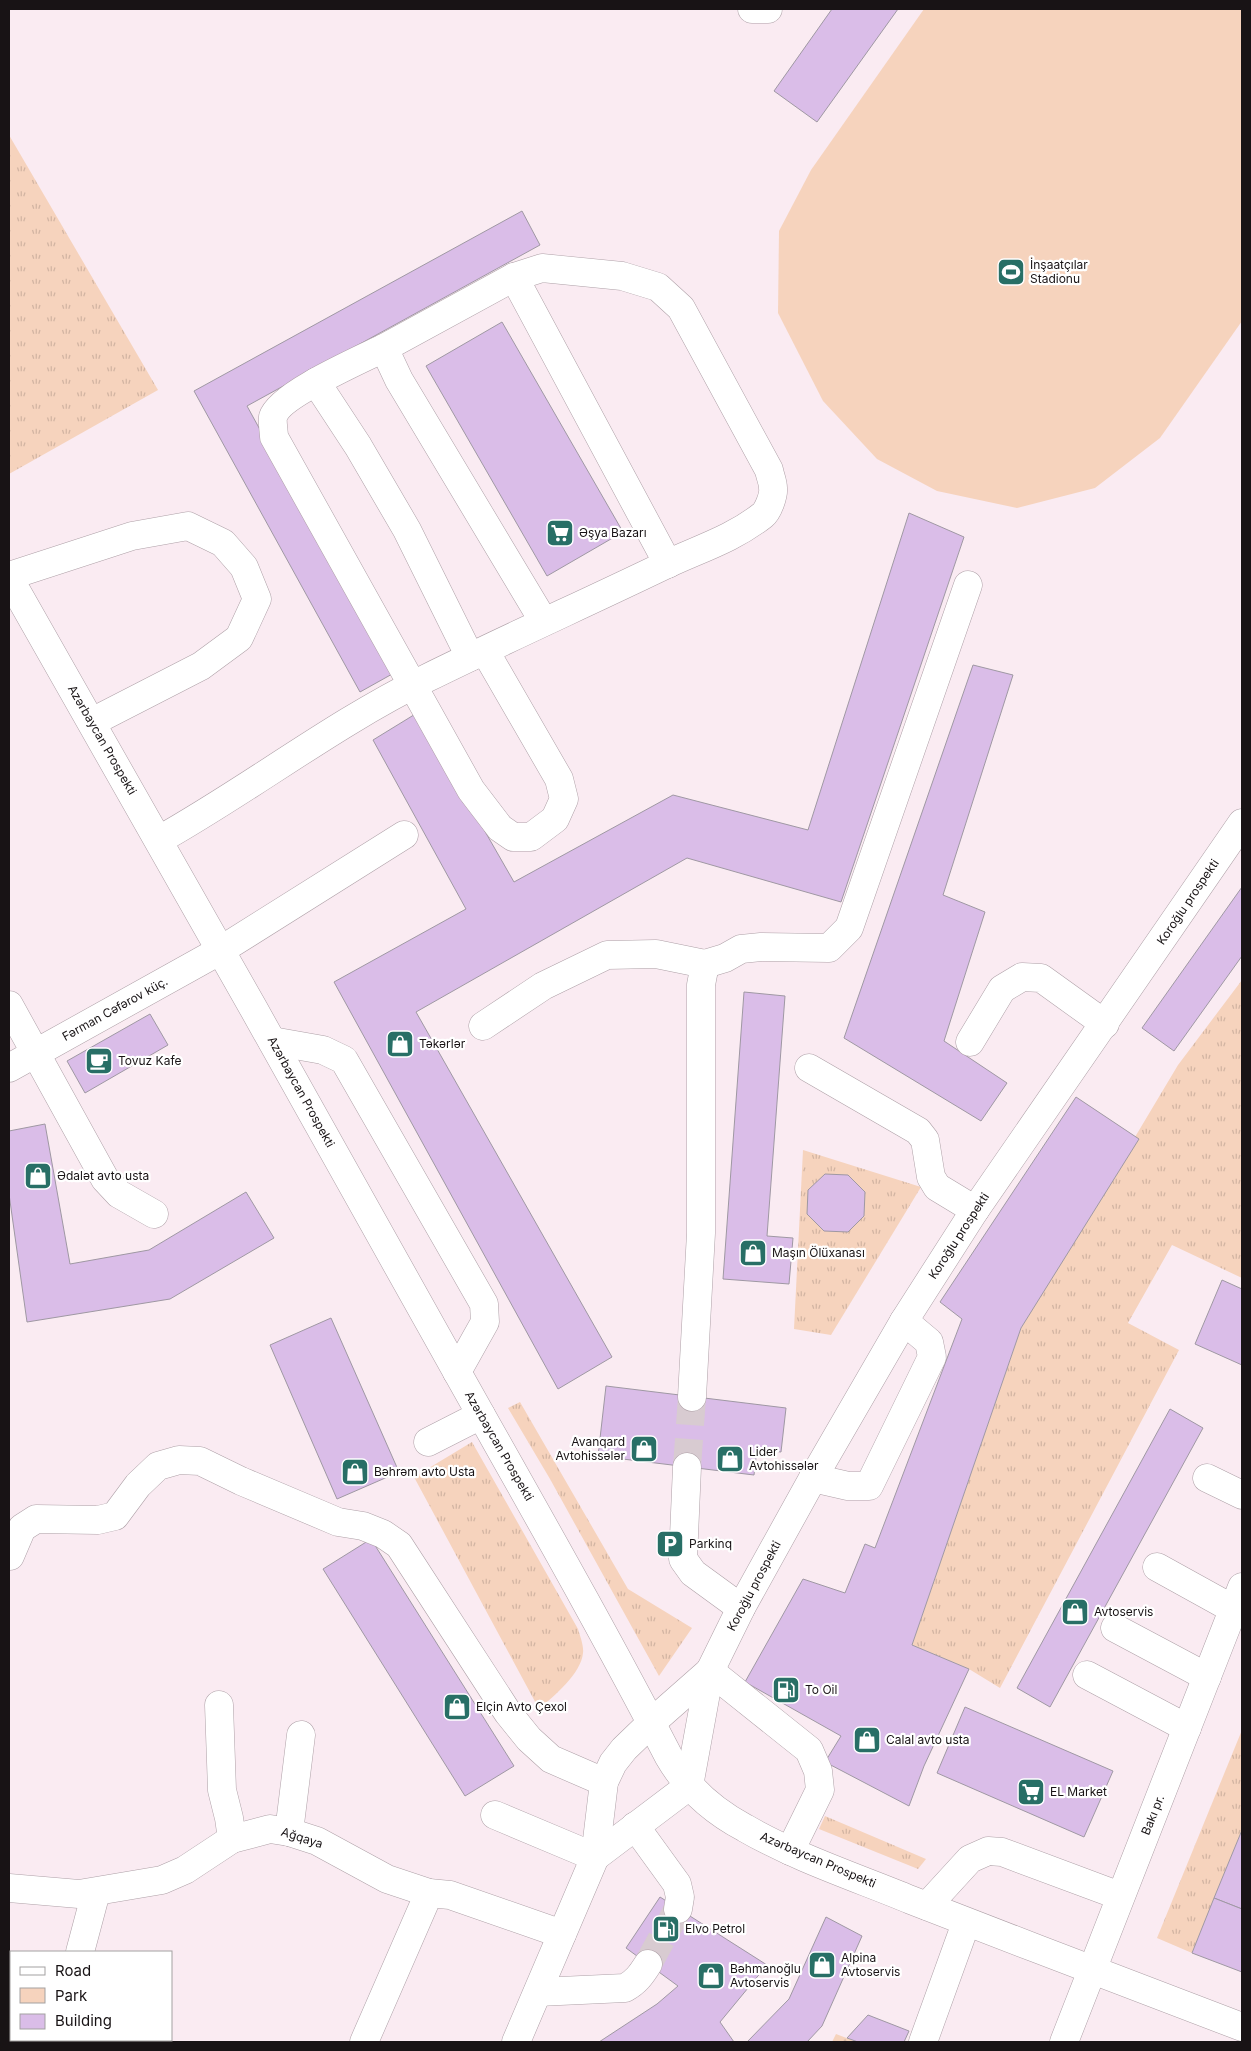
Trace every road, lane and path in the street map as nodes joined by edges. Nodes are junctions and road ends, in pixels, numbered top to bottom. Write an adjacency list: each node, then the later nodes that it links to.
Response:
1 (752, 9): 2 (street)
2 (768, 9)
3 (514, 277): 4 (street); 6 (street); 6 (street)
4 (384, 348): 5 (street); 9 (street)
5 (316, 382): 10 (street); 11 (street)
6 (668, 564): 9 (street)
7 (9, 577): 12 (street, Azərbaycan Prospekti); 12 (street)
8 (968, 585): 17 (street)
9 (544, 622): 10 (street)
10 (477, 654): 11 (street); 11 (street)
11 (412, 686): 15 (street)
12 (92, 722): 15 (street, Azərbaycan Prospekti)
13 (1242, 823): 19 (street, Koroğlu prospekti)
14 (404, 835): 16 (street, Fərman Cəfərov küç.)
15 (159, 840): 16 (street, Azərbaycan Prospekti)
16 (221, 950): 21 (street, Azərbaycan Prospekti); 23 (street, Fərman Cəfərov küç.)
17 (705, 964): 20 (street); 30 (street)
18 (9, 1006): 23 (street)
19 (1105, 1024): 22 (street); 26 (street, Koroğlu prospekti)
20 (483, 1026)
21 (272, 1040): 29 (street, Azərbaycan Prospekti); 29 (street)
22 (970, 1042)
23 (35, 1053): 24 (street, Fərman Cəfərov küç.); 27 (street)
24 (9, 1068)
25 (809, 1068): 26 (street)
26 (975, 1210): 28 (street, Koroğlu prospekti)
27 (154, 1214)
28 (904, 1322): 34 (street, Koroğlu prospekti); 34 (street)
29 (457, 1372): 31 (street, Azərbaycan Prospekti)
30 (692, 1397)
31 (481, 1415): 32 (street); 46 (street, Azərbaycan Prospekti)
32 (428, 1442)
33 (687, 1467): 40 (street)
34 (812, 1478): 40 (street, Koroğlu prospekti)
35 (1207, 1478): 36 (street)
36 (1242, 1495)
37 (10, 1556): 49 (street)
38 (1157, 1567): 39 (street)
39 (1238, 1598): 44 (street, Bakı pr.)
40 (741, 1608): 42 (street, Koroğlu prospekti)
41 (1115, 1628): 44 (street)
42 (710, 1671): 46 (street); 50 (street); 55 (street)
43 (1087, 1675): 47 (street)
44 (1207, 1677): 47 (street, Bakı pr.)
45 (219, 1705): 54 (street)
46 (651, 1723): 49 (street); 50 (street, Azərbaycan Prospekti)
47 (1187, 1728): 60 (street, Bakı pr.)
48 (301, 1735): 53 (street)
49 (604, 1782): 56 (street)
50 (689, 1786): 52 (street); 55 (street, Azərbaycan Prospekti)
51 (495, 1815): 56 (street)
52 (635, 1826): 56 (street); 62 (street)
53 (288, 1832): 54 (street, Ağqaya); 59 (street, Ağqaya)
54 (232, 1839): 58 (street, Ağqaya)
55 (790, 1851): 61 (street, Azərbaycan Prospekti)
56 (595, 1856): 64 (street)
57 (9, 1888): 58 (street, Ağqaya)
58 (96, 1892): 65 (street)
59 (429, 1893): 64 (street, Ağqaya); 70 (street)
60 (1120, 1896): 61 (street); 67 (street, Bakı pr.)
61 (927, 1906): 63 (street, Azərbaycan Prospekti)
62 (678, 1909)
63 (966, 1923): 67 (street, Azərbaycan Prospekti); 72 (street)
64 (562, 1934): 68 (street)
65 (80, 1951)
66 (648, 1964): 68 (street)
67 (1093, 1970): 69 (street, Azərbaycan Prospekti); 73 (street, Bakı pr.)
68 (538, 1992): 71 (street)
69 (1242, 2027)
70 (364, 2042)
71 (516, 2042)
72 (923, 2042)
73 (1064, 2042)

